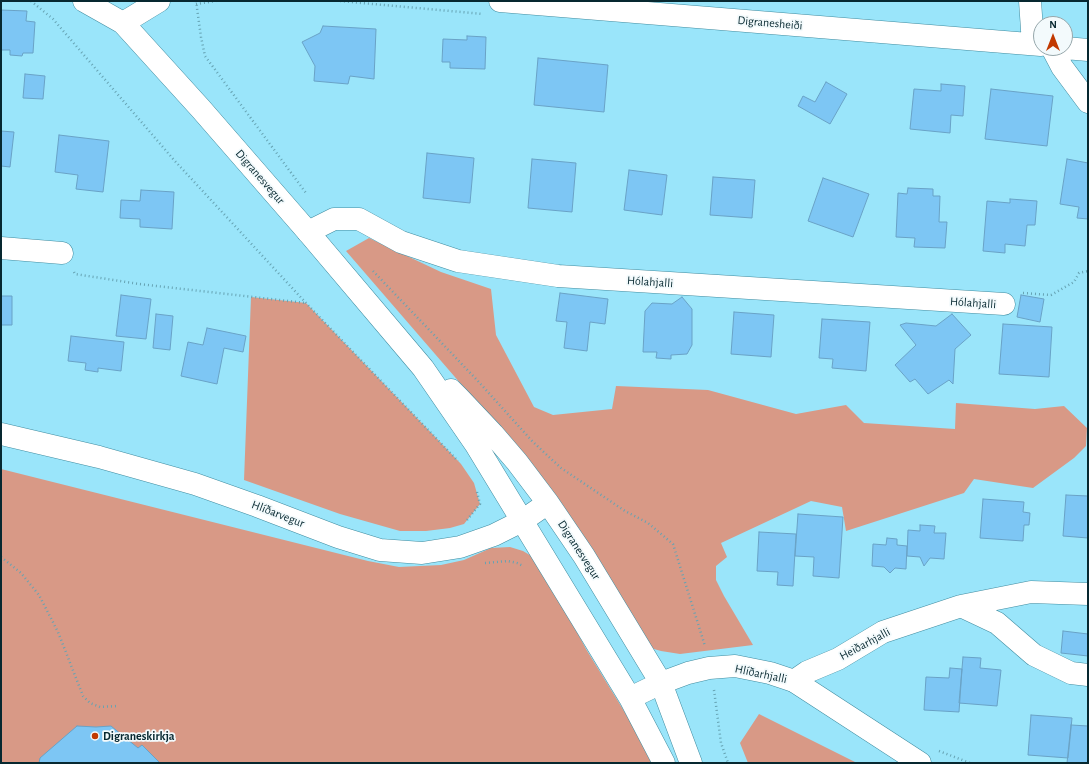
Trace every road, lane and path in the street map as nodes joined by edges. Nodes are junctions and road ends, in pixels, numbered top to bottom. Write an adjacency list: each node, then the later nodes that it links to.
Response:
1 (31, 1): 21 (path)
2 (84, 1): 9 (street, Digranesvegur)
3 (159, 1): 9 (street)
4 (216, 1): 7 (path)
5 (500, 1): 10 (street, Digranesheiði)
6 (1030, 1): 8 (street)
7 (196, 3): 15 (path)
8 (1034, 16)
9 (123, 23): 16 (street, Digranesvegur)
10 (1033, 45)
11 (1073, 49): 12 (street)
12 (1088, 50)
13 (1052, 56): 14 (street)
14 (1088, 102)
15 (327, 222): 16 (street, Hólahjalli); 22 (street, Hólahjalli)
16 (308, 232): 23 (street, Digranesvegur)
17 (1, 248): 18 (street)
18 (62, 253): 21 (path)
19 (370, 268): 34 (path)
20 (1088, 271): 22 (path)
21 (306, 303): 25 (path)
22 (1004, 304)
23 (424, 368): 27 (street, Digranesvegur); 28 (street, Digranesvegur)
24 (1, 434): 29 (street, Hlíðarvegur)
25 (461, 464)
26 (476, 490): 29 (path)
27 (548, 503): 28 (street, Hlíðarvegur); 37 (street, Digranesvegur)
28 (522, 521): 29 (street, Hlíðarvegur); 38 (street, Digranesvegur)
29 (469, 544): 31 (path)
30 (1, 558): 39 (path)
31 (527, 569)
32 (1088, 594): 33 (street, Heiðarhjalli)
33 (961, 606): 35 (street); 36 (street, Heiðarhjalli)
34 (709, 668): 36 (street, Hlíðarhjalli); 37 (street, Hlíðarhjalli); 42 (path)
35 (1088, 675)
36 (794, 681): 43 (street, Hlíðarhjalli)
37 (661, 683): 38 (street, Hlíðarhjalli); 41 (street, Digranesvegur)
38 (630, 698): 40 (street, Digranesvegur)
39 (118, 706)
40 (664, 763)
41 (691, 763)
42 (728, 763)
43 (920, 763)

